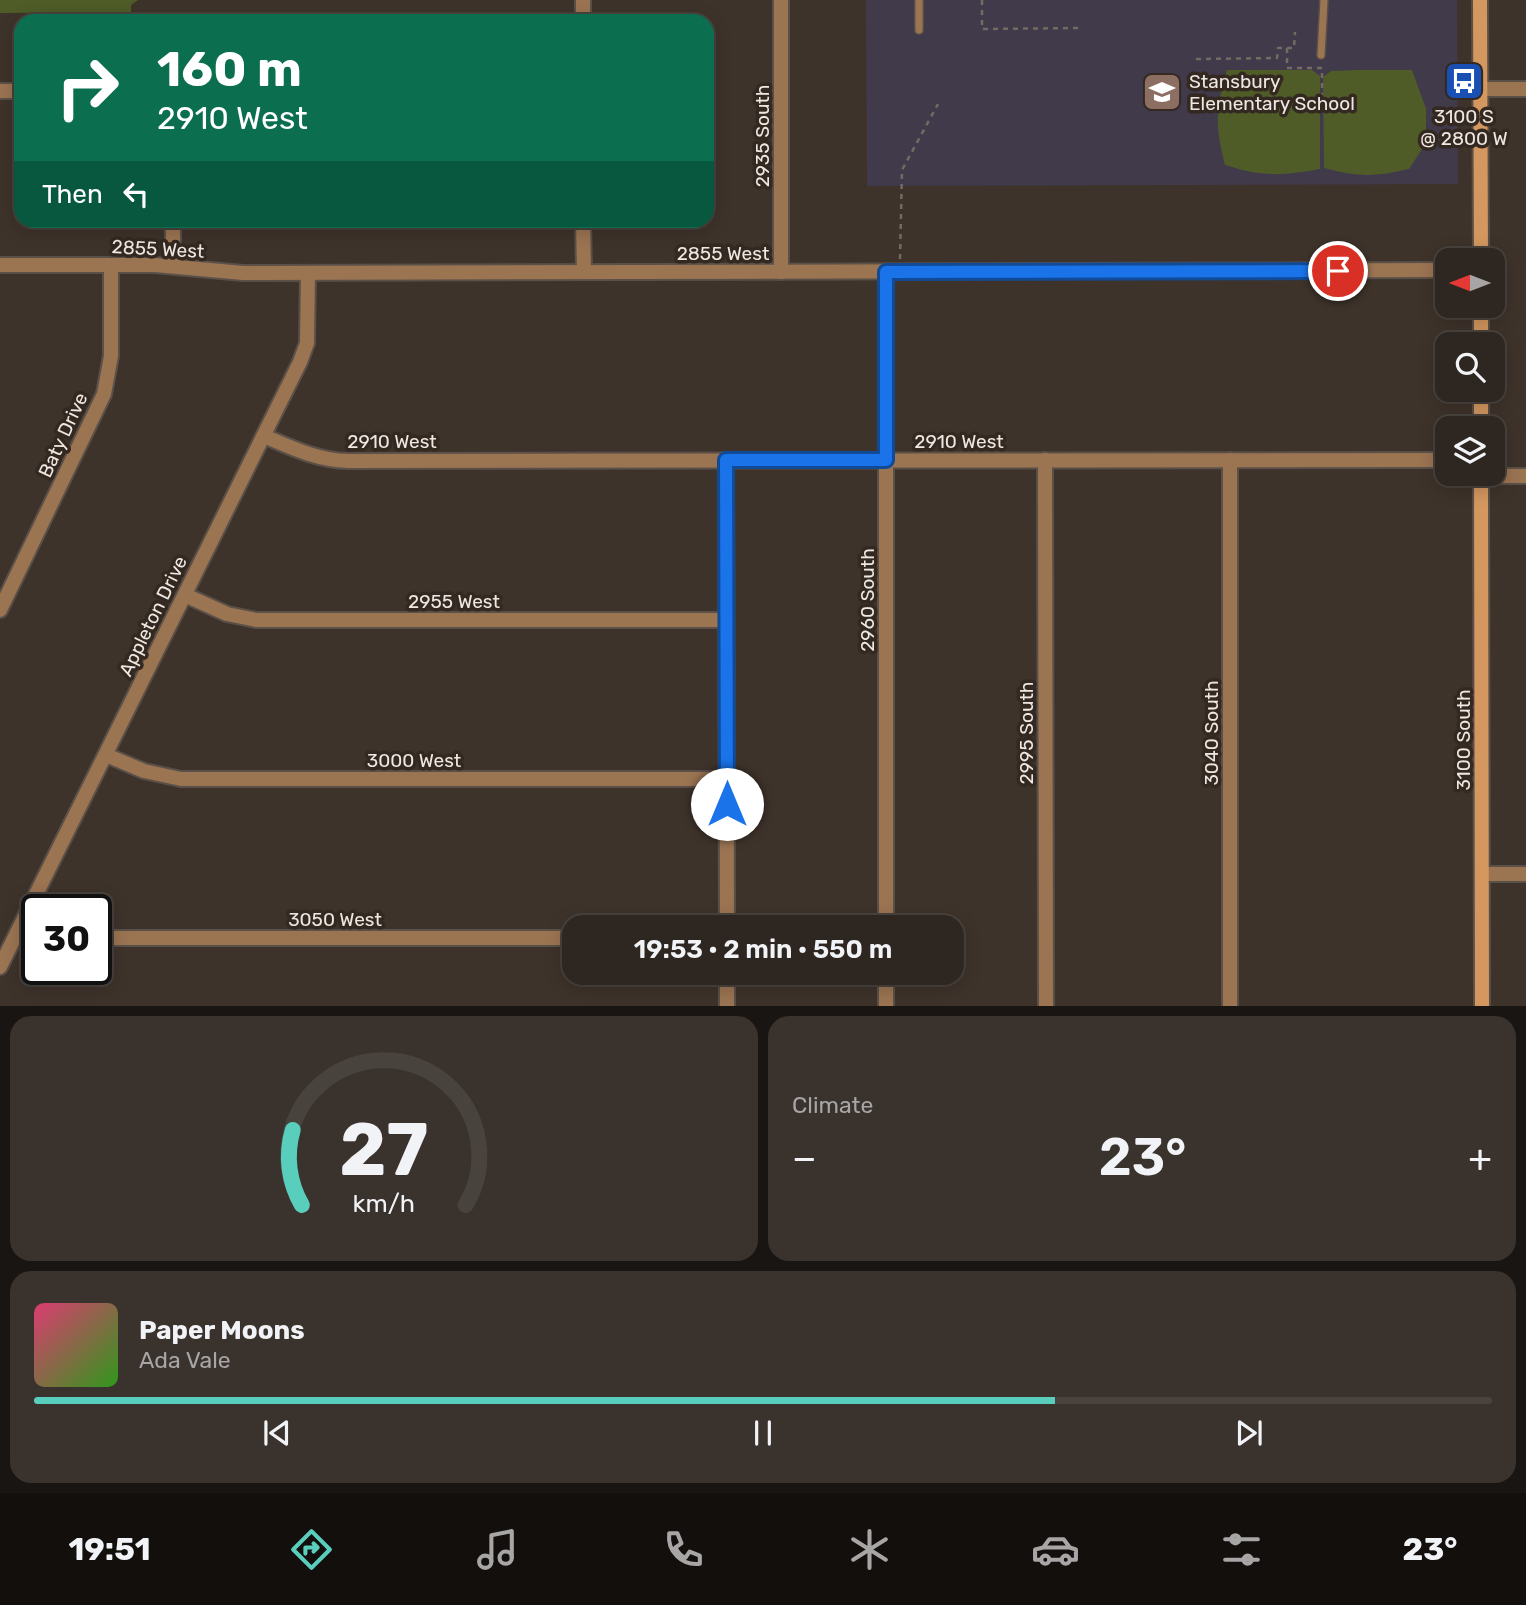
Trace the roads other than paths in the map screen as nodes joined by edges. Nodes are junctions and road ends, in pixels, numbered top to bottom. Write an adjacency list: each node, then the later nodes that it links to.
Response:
1 (781, 0): 17 (street, 2935 South)
2 (919, 0): 5 (lane)
3 (1324, 0): 6 (lane)
4 (1480, 0): 7 (main road)
5 (919, 30)
6 (1321, 55)
7 (1481, 89): 8 (street); 11 (main road)
8 (1526, 89)
9 (173, 228): 14 (street)
10 (583, 228): 16 (street)
11 (1481, 248)
12 (0, 265): 13 (street, 2855 West)
13 (111, 265): 14 (street, 2855 West); 30 (street, Baty Drive)
14 (173, 266): 19 (street, 2855 West)
15 (1435, 270): 18 (street, 2855 West)
16 (584, 272): 17 (street, 2855 West); 19 (street, 2855 West)
17 (781, 272): 18 (street, 2855 West)
18 (886, 272): 22 (street, 2960 South)
19 (308, 273): 20 (street, Appleton Drive)
20 (264, 436): 21 (street, 2910 West); 29 (street, Appleton Drive)
21 (726, 460): 22 (street, 2910 West); 31 (street)
22 (886, 460): 23 (street, 2910 West); 38 (street, 2960 South)
23 (1045, 460): 24 (street, 2910 West); 47 (street, 2995 South)
24 (1230, 460): 25 (street, 2910 West); 48 (street, 3040 South)
25 (1435, 460)
26 (1505, 476): 27 (street)
27 (1526, 476)
28 (1481, 486): 34 (main road, 3100 South)
29 (186, 595): 31 (street, 2955 West); 32 (street, Appleton Drive)
30 (0, 610)
31 (726, 620): 33 (street)
32 (106, 755): 33 (street, 3000 West); 36 (street, Appleton Drive)
33 (727, 779): 37 (street)
34 (1482, 874): 35 (street); 49 (main road, 3100 South)
35 (1526, 874)
36 (42, 894)
37 (727, 915)
38 (886, 915)
39 (21, 934): 42 (street, Appleton Drive)
40 (112, 938): 41 (street, 3050 West)
41 (562, 938)
42 (0, 967)
43 (727, 985): 45 (street)
44 (886, 985): 46 (street)
45 (727, 1006)
46 (886, 1006)
47 (1046, 1006)
48 (1230, 1006)
49 (1482, 1006)

